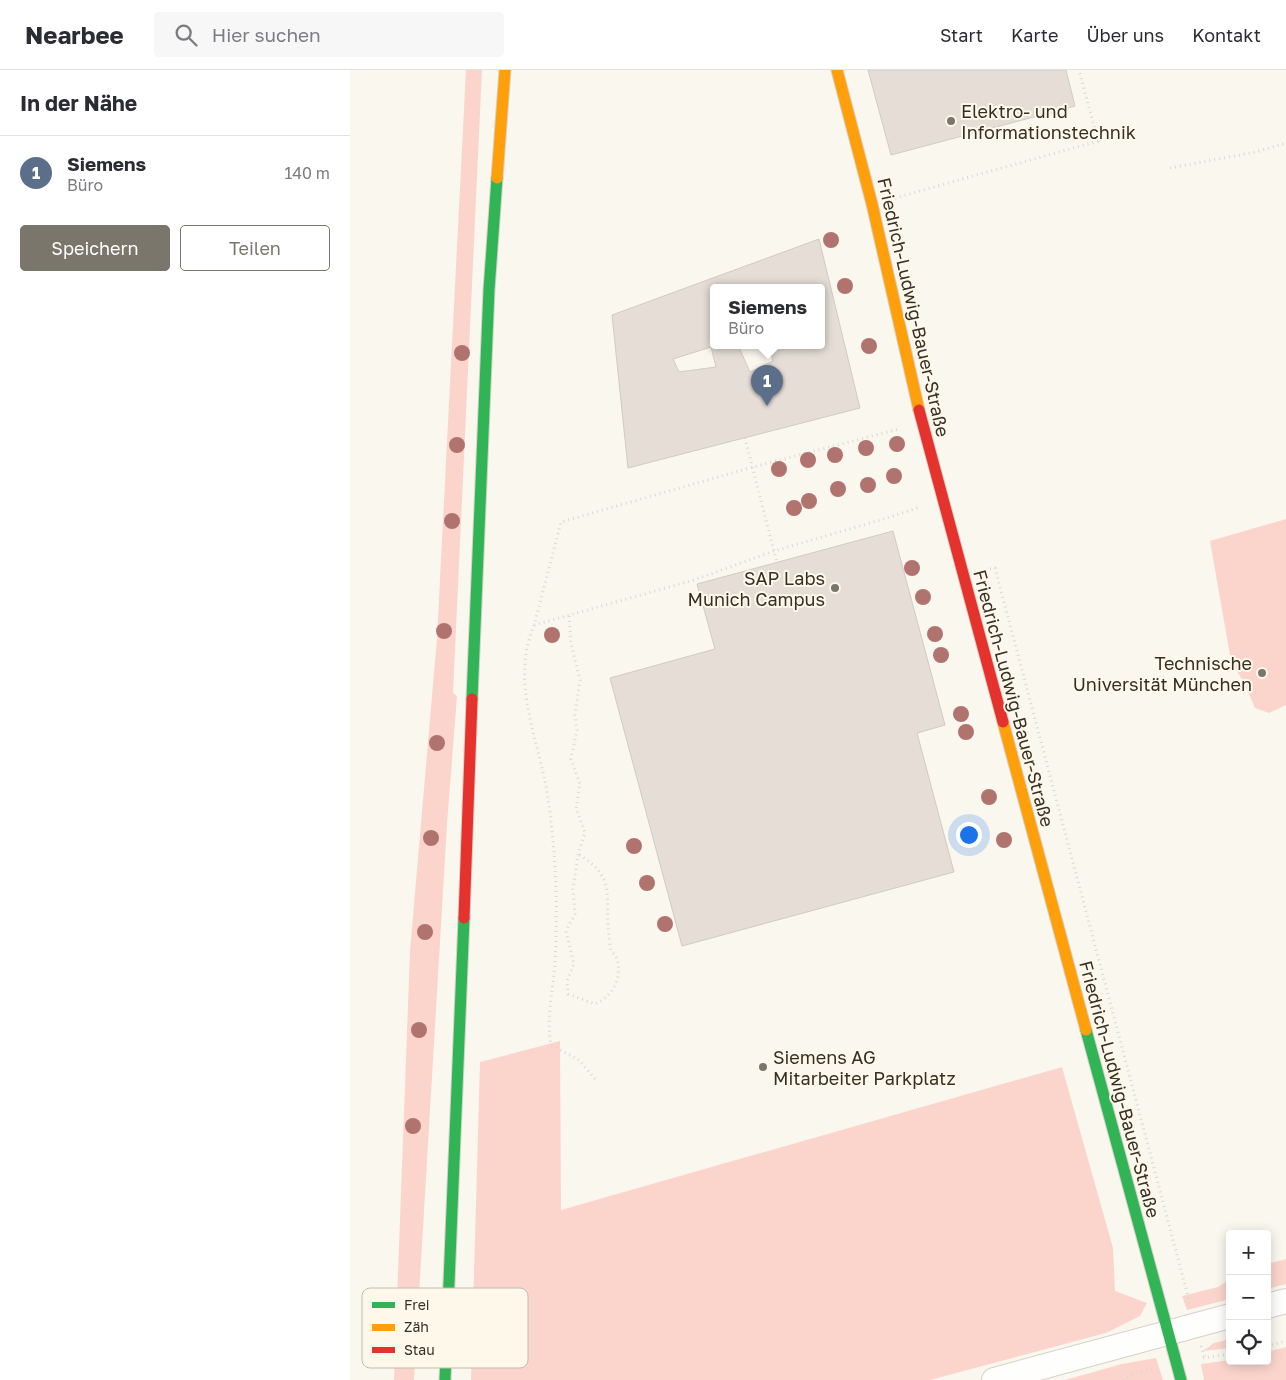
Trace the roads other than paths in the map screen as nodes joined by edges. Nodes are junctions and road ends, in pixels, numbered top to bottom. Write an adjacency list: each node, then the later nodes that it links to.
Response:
1 (505, 70): 3 (street)
2 (837, 70): 7 (street, Friedrich-Ludwig-Bauer-Straße)
3 (449, 1288)
4 (1286, 1301): 5 (street)
5 (1271, 1305)
6 (1226, 1317): 7 (street)
7 (1168, 1333): 8 (street); 9 (street, Friedrich-Ludwig-Bauer-Straße)
8 (994, 1380)
9 (1181, 1380)

